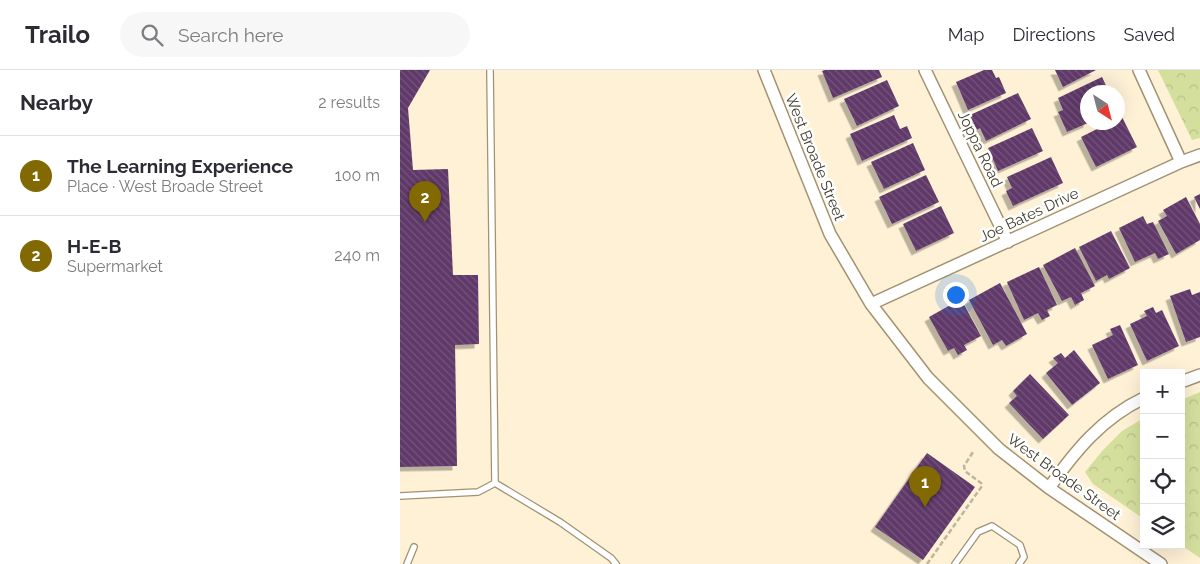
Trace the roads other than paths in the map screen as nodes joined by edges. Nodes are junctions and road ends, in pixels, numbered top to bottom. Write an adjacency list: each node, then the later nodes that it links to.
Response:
1 (490, 70): 12 (lane)
2 (764, 70): 8 (street, West Broade Street)
3 (925, 70): 7 (street, Joppa Road)
4 (1139, 70): 6 (street)
5 (1200, 155): 6 (street, Joe Bates Drive)
6 (1181, 162): 7 (street, Joe Bates Drive)
7 (1008, 242): 8 (street, Joe Bates Drive)
8 (871, 304): 13 (street, West Broade Street)
9 (1200, 375): 10 (street)
10 (1185, 381)
11 (1140, 400): 13 (street)
12 (495, 484): 14 (lane); 18 (lane)
13 (1049, 488): 16 (street, West Broade Street)
14 (400, 496)
15 (414, 548): 17 (lane)
16 (1154, 562)
17 (407, 564)
18 (616, 564)
19 (955, 564): 20 (lane)
20 (1019, 564)

